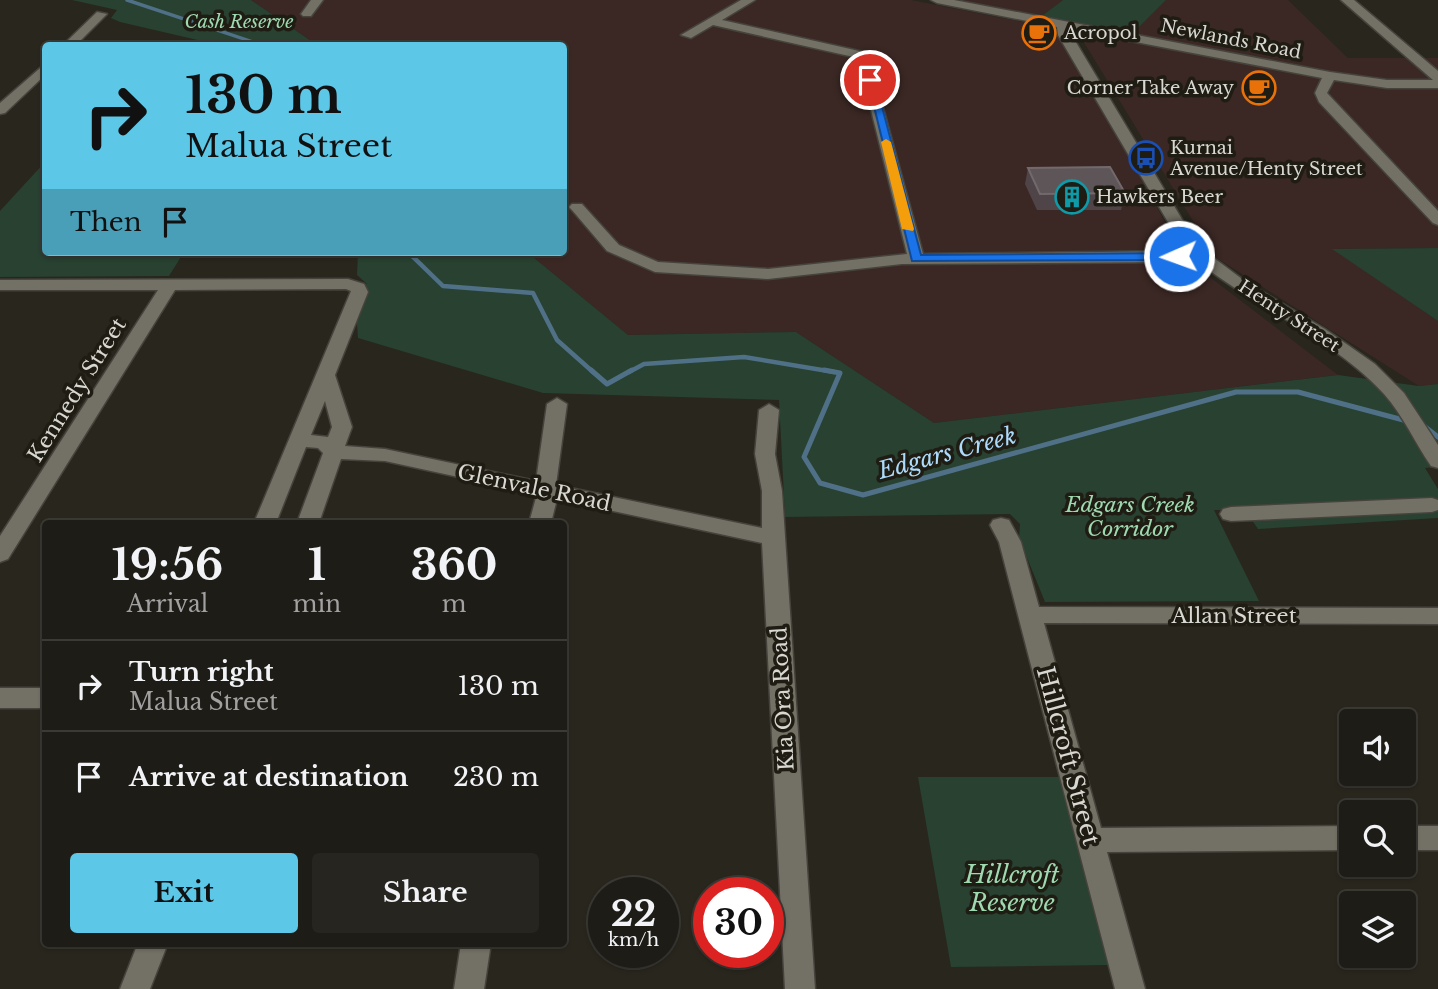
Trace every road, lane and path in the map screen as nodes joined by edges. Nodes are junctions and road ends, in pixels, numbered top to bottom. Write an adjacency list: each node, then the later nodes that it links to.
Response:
1 (317, 0): 6 (street)
2 (749, 0): 7 (street)
3 (937, 0): 8 (street, Newlands Road)
4 (1347, 0): 13 (street)
5 (102, 13): 10 (street)
6 (307, 14)
7 (711, 22): 9 (street); 19 (street)
8 (1064, 24): 12 (street, Newlands Road); 18 (street, Henty Street)
9 (687, 35)
10 (72, 42)
11 (42, 71): 15 (street)
12 (1330, 76): 14 (street, Newlands Road); 17 (street)
13 (1438, 78)
14 (1438, 85)
15 (0, 110)
16 (577, 207): 19 (street)
17 (1438, 220)
18 (1198, 254): 19 (street); 27 (street, Henty Street)
19 (916, 259)
20 (0, 285): 21 (street)
21 (169, 286): 22 (street); 36 (street, Kennedy Street)
22 (326, 375): 25 (street); 26 (street)
23 (557, 404): 28 (street)
24 (769, 410): 35 (street, Kia Ora Road)
25 (297, 441): 26 (street, Glenvale Road); 31 (street)
26 (334, 452): 28 (street, Glenvale Road); 32 (street)
27 (1438, 462)
28 (548, 491): 33 (street); 35 (street, Glenvale Road)
29 (1432, 505): 30 (street)
30 (1231, 514)
31 (266, 520)
32 (309, 520)
33 (541, 520)
34 (1001, 525): 37 (street, Hillcroft Street)
35 (773, 538): 49 (street, Kia Ora Road)
36 (0, 554)
37 (1030, 615): 38 (street, Allan Street); 44 (street, Hillcroft Street)
38 (1438, 616)
39 (42, 698): 40 (street)
40 (3, 703)
41 (1339, 838): 44 (street)
42 (1416, 838): 43 (street)
43 (1438, 838)
44 (1090, 840): 50 (street, Hillcroft Street)
45 (151, 947): 47 (street)
46 (475, 947): 48 (street)
47 (135, 989)
48 (469, 989)
49 (800, 989)
50 (1130, 989)

